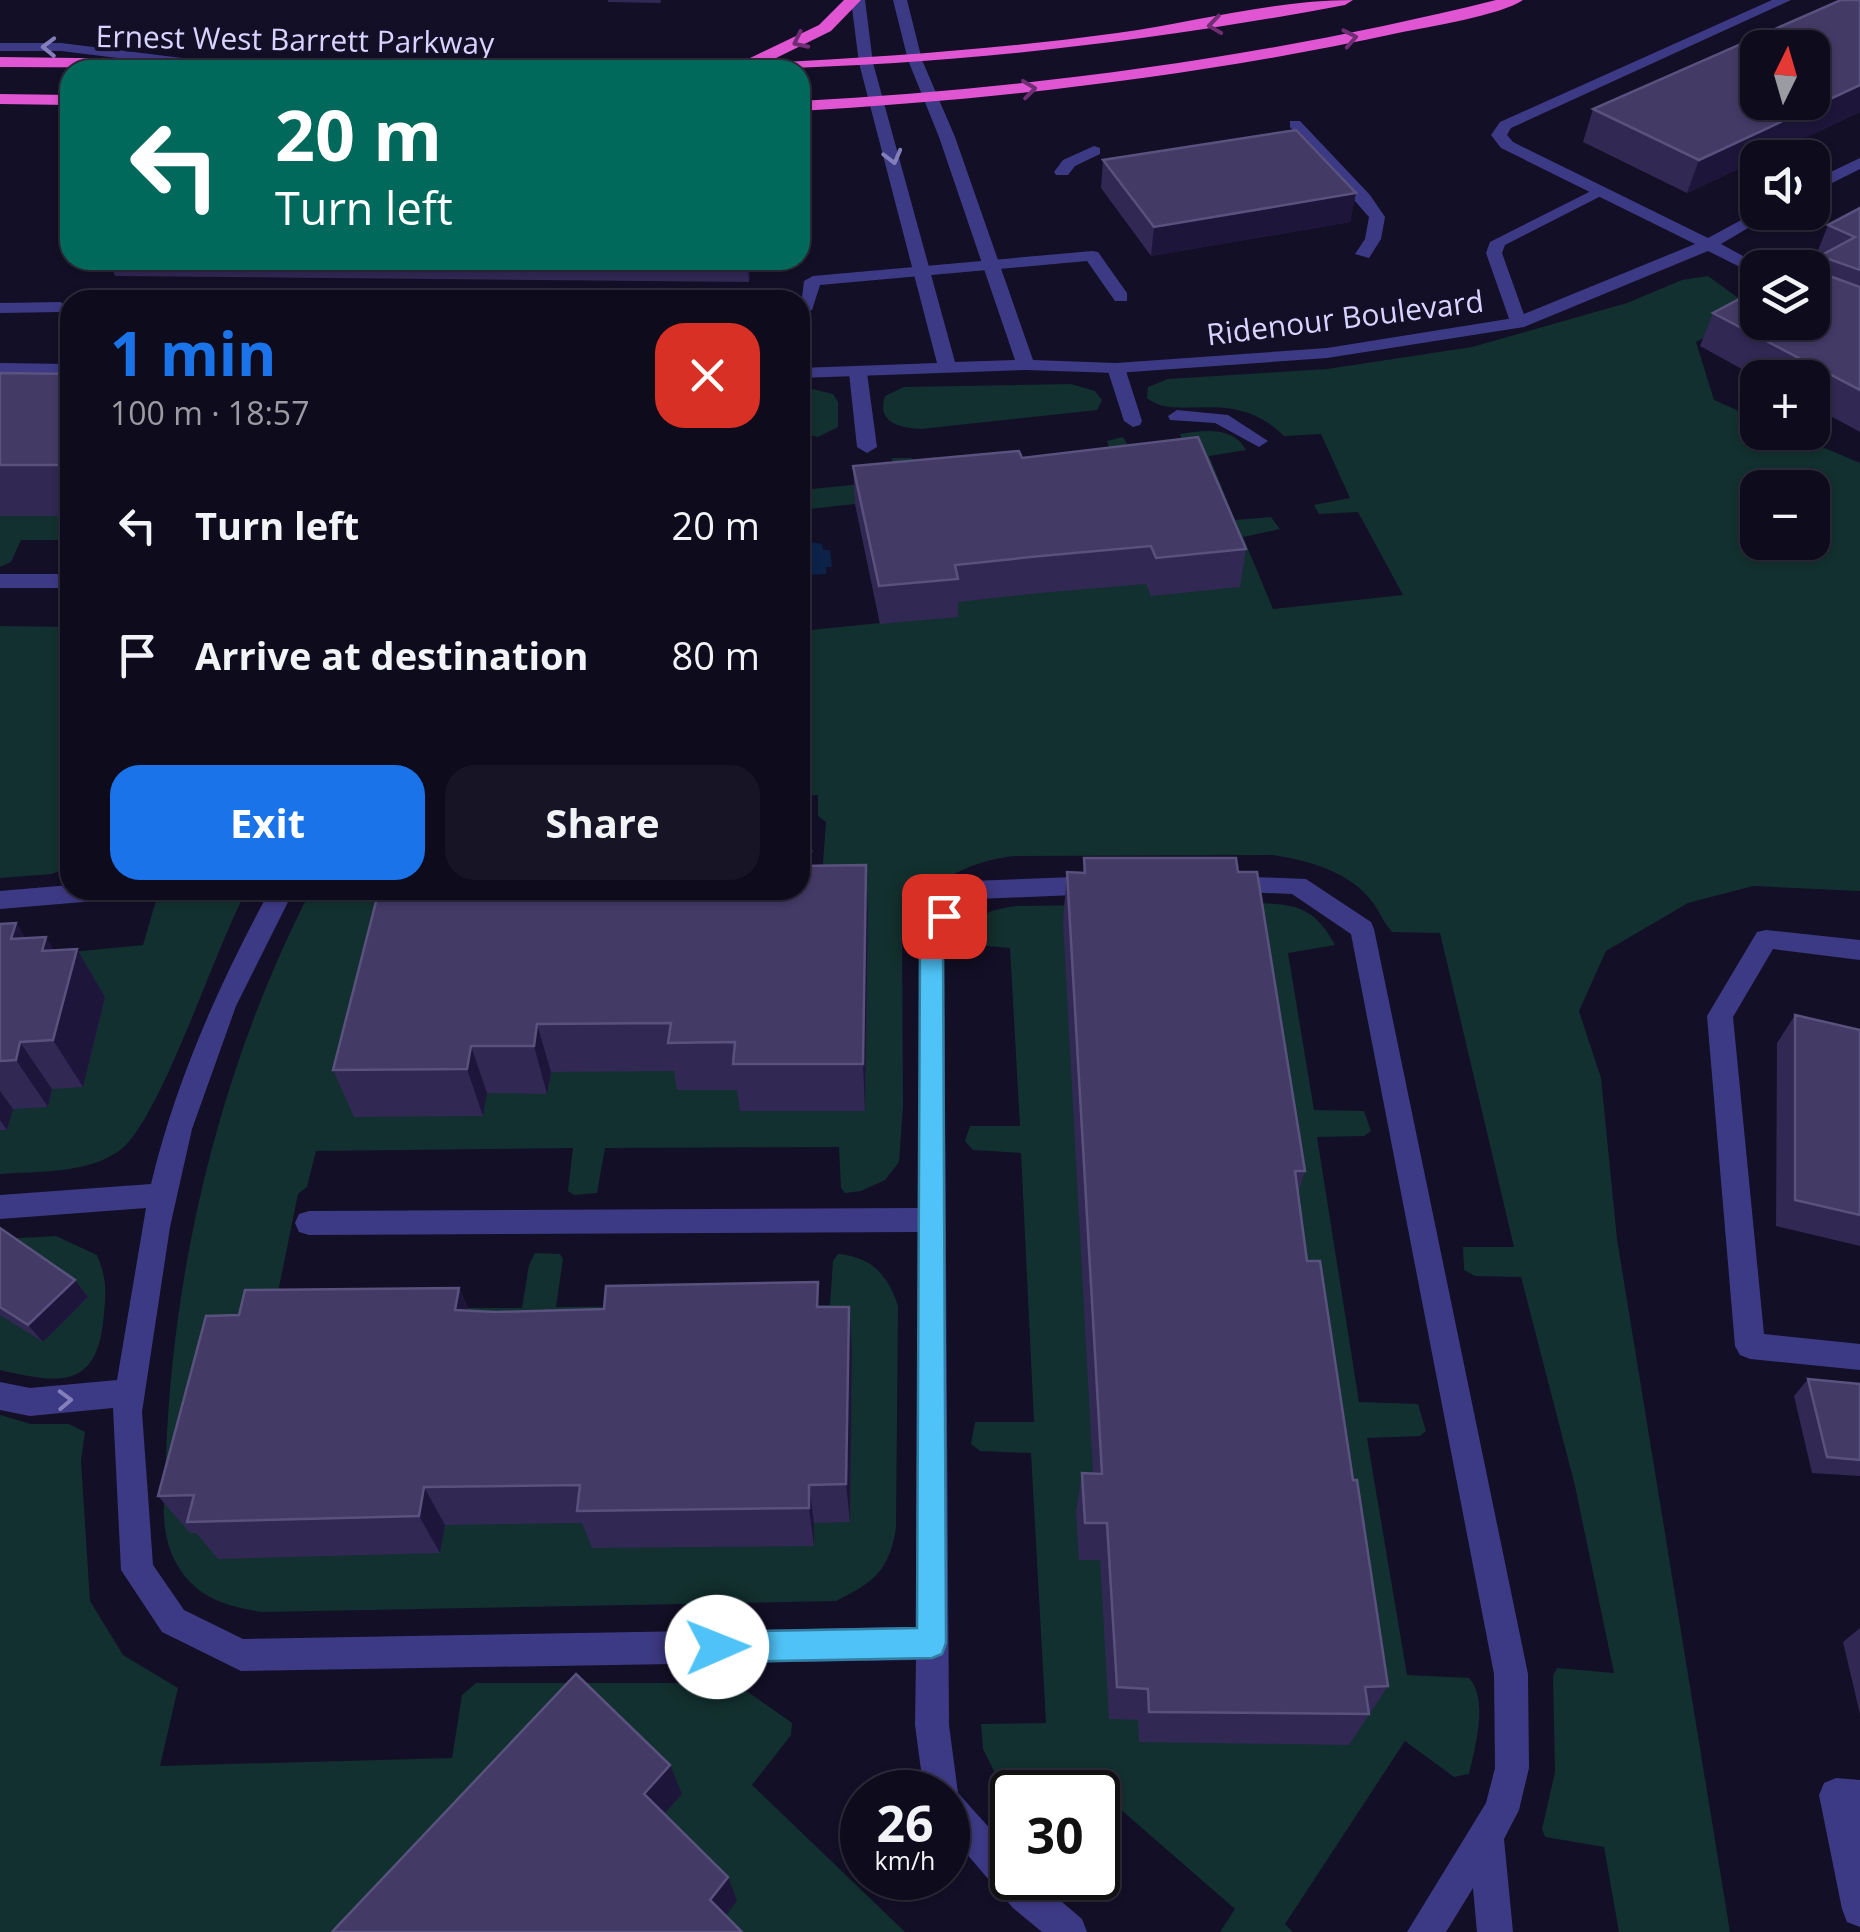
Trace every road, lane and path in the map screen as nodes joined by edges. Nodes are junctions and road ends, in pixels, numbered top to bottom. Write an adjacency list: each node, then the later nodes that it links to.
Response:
1 (855, 0): 8 (highway, one-way to 8); 12 (street)
2 (900, 0): 9 (street)
3 (1345, 0): 9 (highway, one-way to 9)
4 (1515, 0): 14 (highway, one-way to 4)
5 (1784, 0): 24 (street)
6 (0, 46): 7 (street, one-way to 6)
7 (166, 60)
8 (758, 60)
9 (914, 60): 12 (highway); 14 (street)
10 (0, 62): 11 (highway, Ernest West Barrett Parkway)
11 (60, 63)
12 (866, 63): 13 (highway); 17 (street)
13 (810, 66)
14 (932, 98): 17 (highway); 29 (street)
15 (0, 99): 16 (highway)
16 (60, 100)
17 (876, 102): 18 (highway); 30 (street, one-way to 30)
18 (810, 105)
19 (1295, 124): 27 (street)
20 (1094, 151): 22 (street)
21 (1860, 163): 23 (street)
22 (1062, 172)
23 (1830, 179)
24 (1601, 192): 26 (street); 35 (street)
25 (1740, 227): 26 (street, Ridenour Boulevard)
26 (1707, 245): 28 (street); 35 (street, Ridenour Boulevard)
27 (1363, 254)
28 (1740, 261)
29 (994, 268): 30 (street); 32 (street); 36 (street)
30 (925, 274): 31 (street); 40 (street)
31 (810, 292)
32 (1121, 297)
33 (60, 307): 34 (street)
34 (0, 308)
35 (1518, 323): 38 (street, Ridenour Boulevard)
36 (1026, 365): 38 (street, Ridenour Boulevard); 40 (street, Ridenour Boulevard)
37 (0, 368): 39 (street)
38 (1116, 368): 44 (street)
39 (60, 369)
40 (948, 370): 42 (street, Ridenour Boulevard)
41 (810, 373): 42 (street, Ridenour Boulevard)
42 (858, 373): 46 (street)
43 (1177, 416): 45 (street)
44 (1132, 421)
45 (1259, 440)
46 (867, 446)
47 (0, 581): 48 (street)
48 (60, 582)
49 (1120, 885): 57 (street)
50 (1199, 885): 66 (street)
51 (60, 895): 52 (street)
52 (0, 900)
53 (276, 900): 55 (street)
54 (1860, 950): 59 (street)
55 (162, 1195): 56 (street); 60 (street)
56 (0, 1207)
57 (934, 1220): 58 (street); 62 (street)
58 (309, 1223)
59 (1860, 1358)
60 (130, 1393): 61 (street, one-way to 60); 62 (street)
61 (0, 1396)
62 (932, 1643): 63 (street)
63 (938, 1770)
64 (1860, 1797): 67 (street)
65 (970, 1831): 68 (street)
66 (1486, 1834): 69 (street); 70 (street)
67 (1860, 1909)
68 (1068, 1932)
69 (1424, 1932)
70 (1495, 1932)

